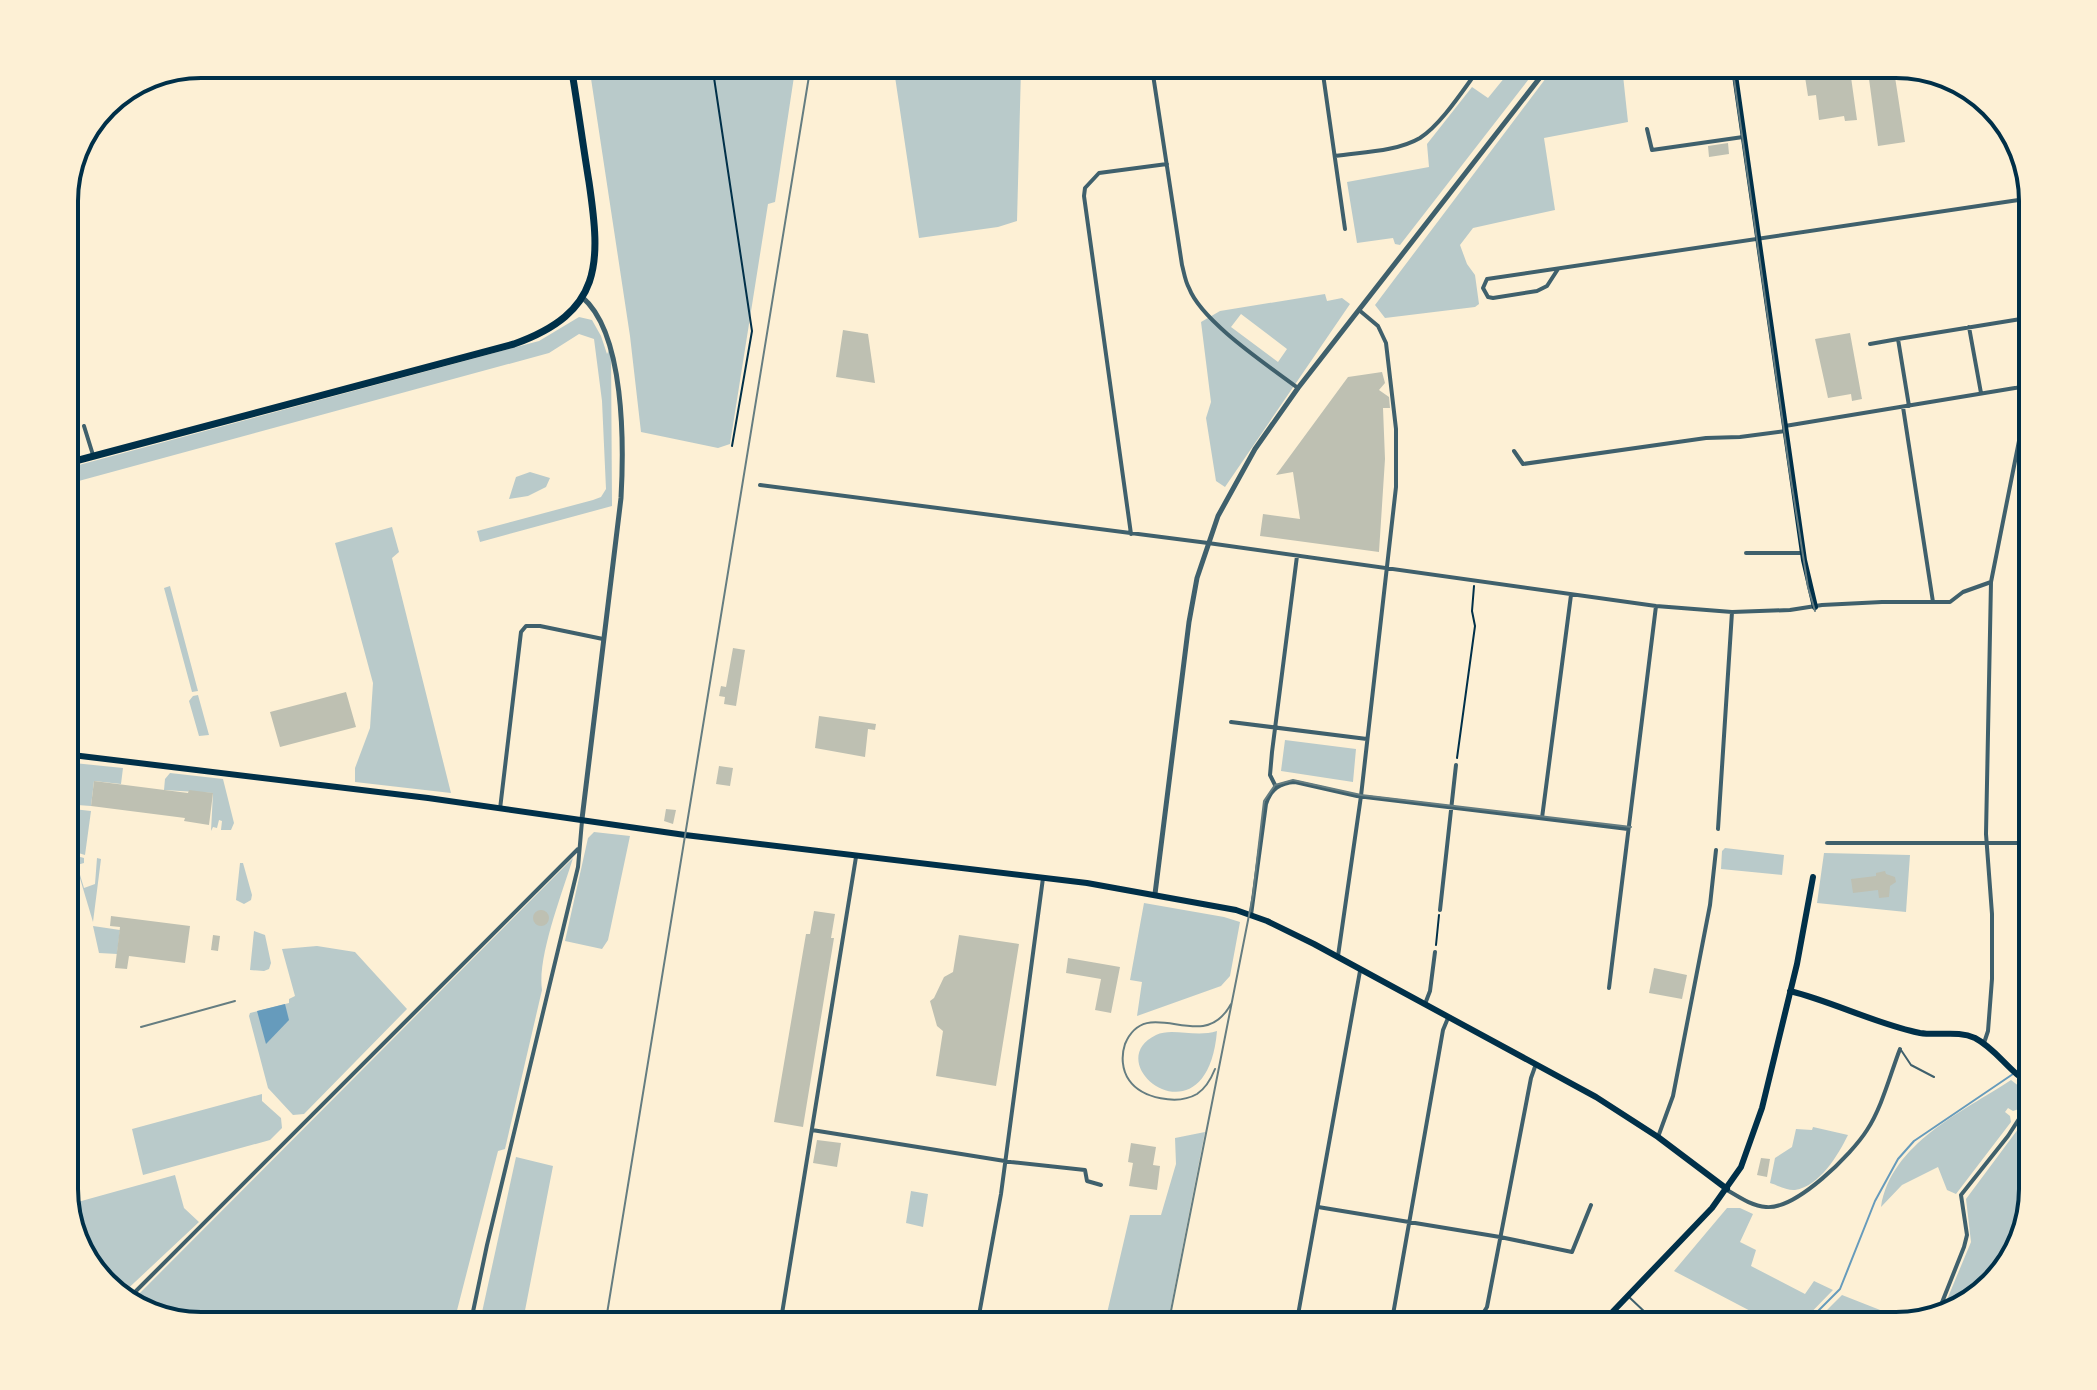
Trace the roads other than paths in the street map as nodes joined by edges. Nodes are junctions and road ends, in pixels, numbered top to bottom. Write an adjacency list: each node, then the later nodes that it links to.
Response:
1 (573, 78): 15 (main road)
2 (1154, 78): 10 (street)
3 (1324, 78): 9 (street)
4 (1471, 78): 9 (street)
5 (1540, 78): 16 (street)
6 (1735, 78): 8 (main road)
7 (1647, 129): 8 (street)
8 (1743, 137): 13 (main road)
9 (1335, 156): 12 (street)
10 (1167, 164): 22 (street); 32 (street)
11 (2019, 200): 13 (street)
12 (1345, 229)
13 (1758, 239): 14 (street); 26 (main road)
14 (1558, 269): 14 (street)
15 (582, 297): 29 (main road); 44 (street)
16 (1359, 310): 22 (street); 37 (street)
17 (2019, 319): 18 (street)
18 (1969, 327): 19 (street); 23 (street)
19 (1898, 339): 20 (street); 24 (street)
20 (1870, 344)
21 (2018, 387): 23 (street)
22 (1298, 388): 33 (street)
23 (1981, 393): 24 (street)
24 (1906, 406): 26 (street); 40 (street)
25 (84, 426): 29 (street)
26 (1785, 429): 28 (street); 35 (main road)
27 (2019, 441): 38 (street)
28 (1514, 451)
29 (93, 457): 30 (main road)
30 (78, 461)
31 (760, 485): 32 (street)
32 (1131, 534): 33 (street)
33 (1208, 543): 36 (street); 66 (street)
34 (1746, 553): 35 (street)
35 (1803, 553): 42 (main road)
36 (1297, 556): 37 (street); 46 (street)
37 (1388, 569): 39 (street); 47 (street)
38 (1991, 582): 40 (street); 60 (street)
39 (1571, 595): 41 (street); 54 (street)
40 (1933, 603): 42 (street)
41 (1656, 606): 43 (street); 56 (street)
42 (1815, 607): 43 (street)
43 (1732, 612): 57 (street)
44 (603, 639): 53 (street); 55 (street)
45 (1231, 722): 46 (street)
46 (1275, 729): 47 (street); 50 (street)
47 (1368, 739): 51 (street)
48 (78, 756): 53 (main road)
49 (1456, 765): 52 (street)
50 (1276, 787): 51 (street); 68 (street)
51 (1361, 796): 52 (street); 70 (street)
52 (1452, 807): 54 (street); 67 (street)
53 (500, 809): 55 (main road)
54 (1542, 818): 56 (street)
55 (582, 819): 61 (street); 63 (main road)
56 (1628, 829): 72 (street)
57 (1718, 829)
58 (1827, 843): 60 (street)
59 (2019, 843): 60 (street)
60 (1987, 844): 76 (street)
61 (578, 849): 91 (street); 94 (street)
62 (1716, 850): 83 (street)
63 (856, 854): 65 (main road); 82 (street)
64 (1813, 877): 73 (main road)
65 (1043, 878): 66 (main road); 84 (street)
66 (1155, 894): 68 (main road)
67 (1440, 910)
68 (1251, 915): 70 (main road)
69 (1435, 952): 74 (street)
70 (1338, 956): 71 (main road)
71 (1361, 968): 74 (main road); 88 (street)
72 (1609, 988)
73 (1790, 991): 76 (main road); 86 (main road)
74 (1425, 1005): 75 (main road)
75 (1449, 1017): 78 (main road); 89 (street)
76 (1984, 1043): 79 (main road)
77 (1900, 1049): 80 (lane); 86 (street)
78 (1536, 1064): 83 (main road); 90 (street)
79 (2019, 1076)
80 (1934, 1077)
81 (2019, 1119): 93 (street)
82 (812, 1130): 84 (street); 95 (street)
83 (1658, 1137): 86 (main road)
84 (1005, 1161): 85 (street); 96 (street)
85 (1101, 1185)
86 (1727, 1189): 92 (main road)
87 (1591, 1205): 90 (street)
88 (1318, 1207): 89 (street); 97 (street)
89 (1411, 1222): 90 (street); 98 (street)
90 (1500, 1237): 99 (street)
91 (135, 1292)
92 (1628, 1296): 100 (main road); 101 (lane)
93 (1942, 1302)
94 (473, 1312)
95 (782, 1312)
96 (979, 1312)
97 (1299, 1312)
98 (1394, 1312)
99 (1484, 1312)
100 (1613, 1312)
101 (1645, 1312)

